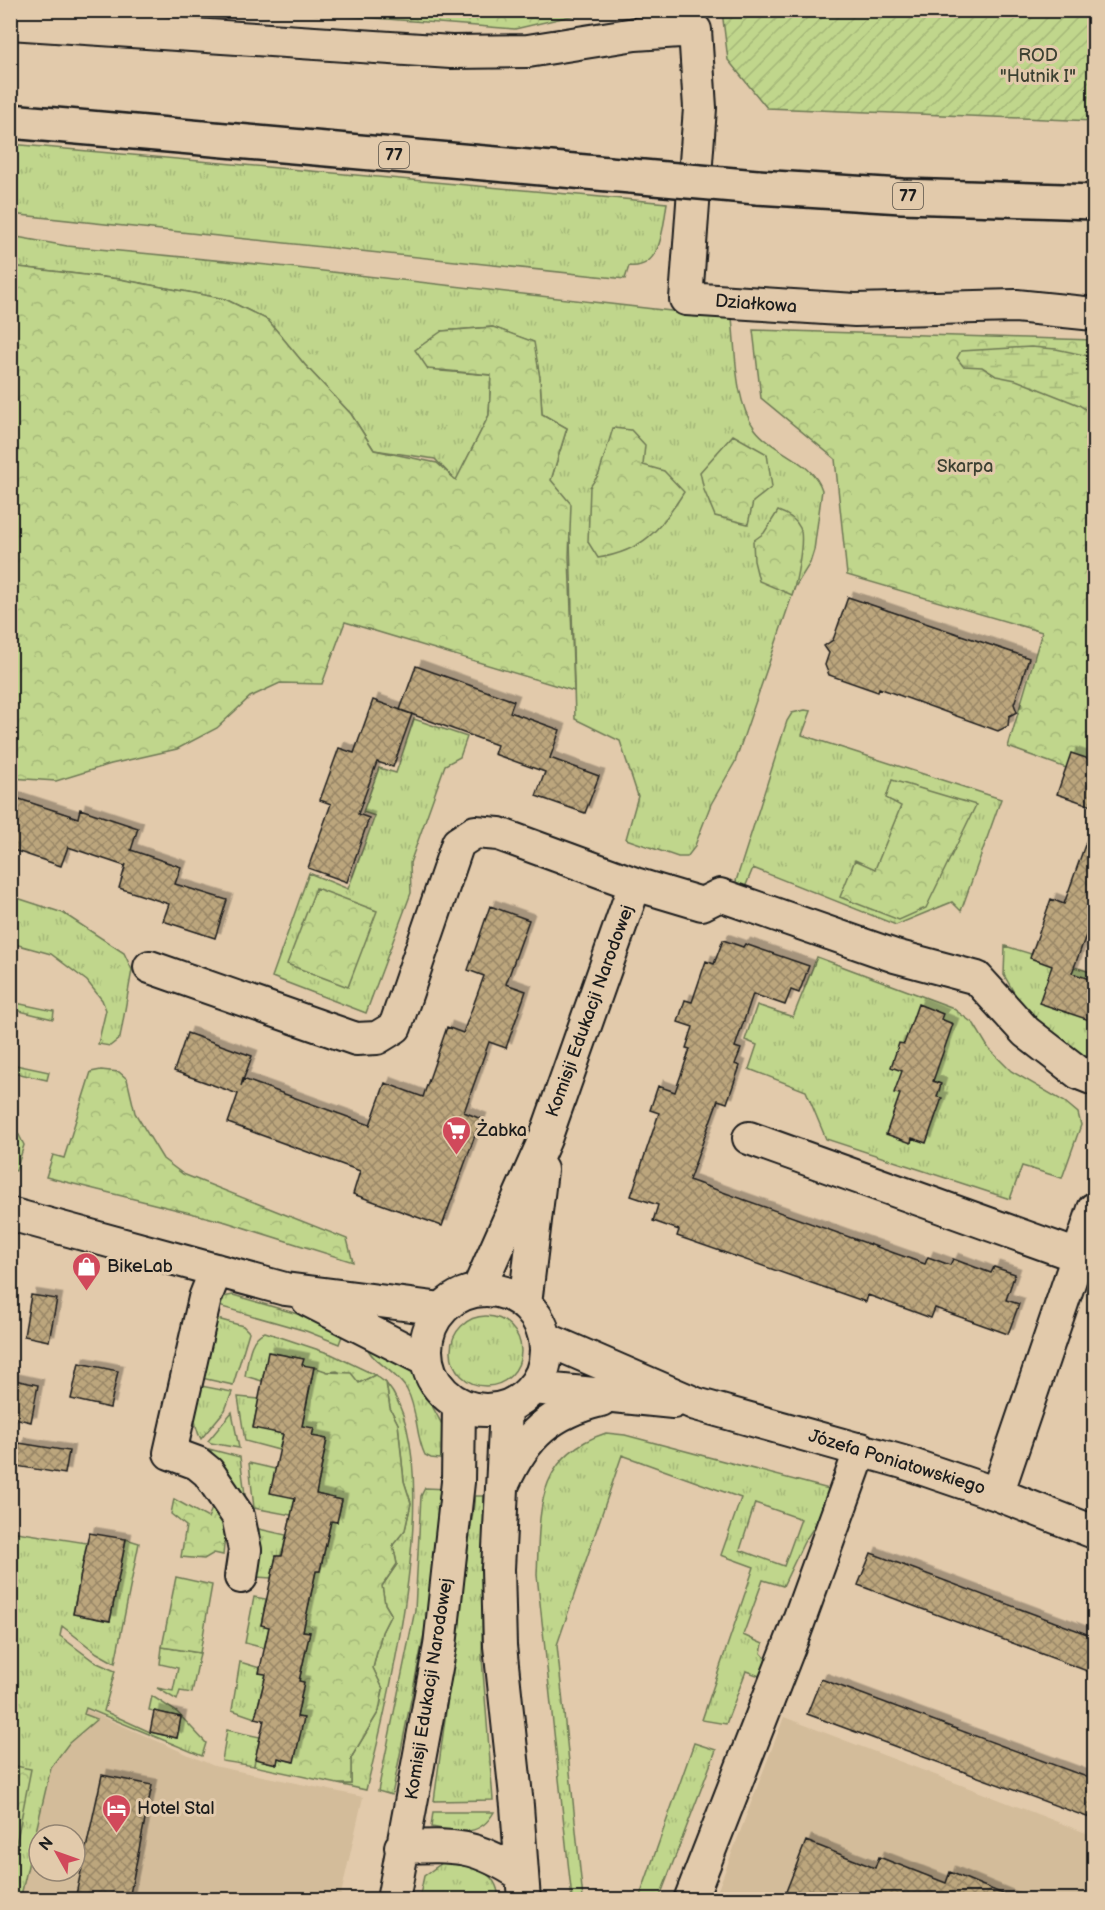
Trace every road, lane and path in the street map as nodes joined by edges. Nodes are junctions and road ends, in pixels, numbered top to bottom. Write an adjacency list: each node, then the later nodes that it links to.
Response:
1 (10, 23): 4 (street, Działkowa)
2 (10, 121): 3 (main road, 77, bridge)
3 (1095, 202)
4 (1095, 314)
5 (635, 884): 6 (street); 7 (street); 9 (street, Komisji Edukacji Narodowej)
6 (150, 967)
7 (1095, 1079)
8 (749, 1138): 12 (street)
9 (545, 1139): 15 (street, Komisji Edukacji Narodowej); 16 (street, Komisji Edukacji Narodowej)
10 (1095, 1209): 12 (street)
11 (10, 1214): 13 (street)
12 (1078, 1256): 27 (street)
13 (216, 1270): 14 (street); 29 (street)
14 (285, 1289): 17 (street); 19 (street)
15 (478, 1290): 16 (street); 17 (street)
16 (525, 1304): 18 (street)
17 (442, 1309): 19 (street)
18 (546, 1340): 20 (street); 22 (street, Józefa Poniatowskiego)
19 (426, 1360): 23 (street)
20 (534, 1388): 21 (street, Józefa Poniatowskiego); 24 (street)
21 (614, 1397): 22 (street, Józefa Poniatowskiego); 26 (street)
22 (696, 1404): 25 (street, Józefa Poniatowskiego)
23 (459, 1405): 24 (street); 30 (street, Komisji Edukacji Narodowej)
24 (506, 1408): 26 (street)
25 (861, 1449): 27 (street, Józefa Poniatowskiego); 33 (street)
26 (502, 1485): 31 (street)
27 (997, 1494): 28 (street, Józefa Poniatowskiego)
28 (1095, 1532)
29 (241, 1577)
30 (401, 1847): 31 (street); 32 (street, Komisji Edukacji Narodowej)
31 (523, 1887)
32 (393, 1899)
33 (690, 1899)

